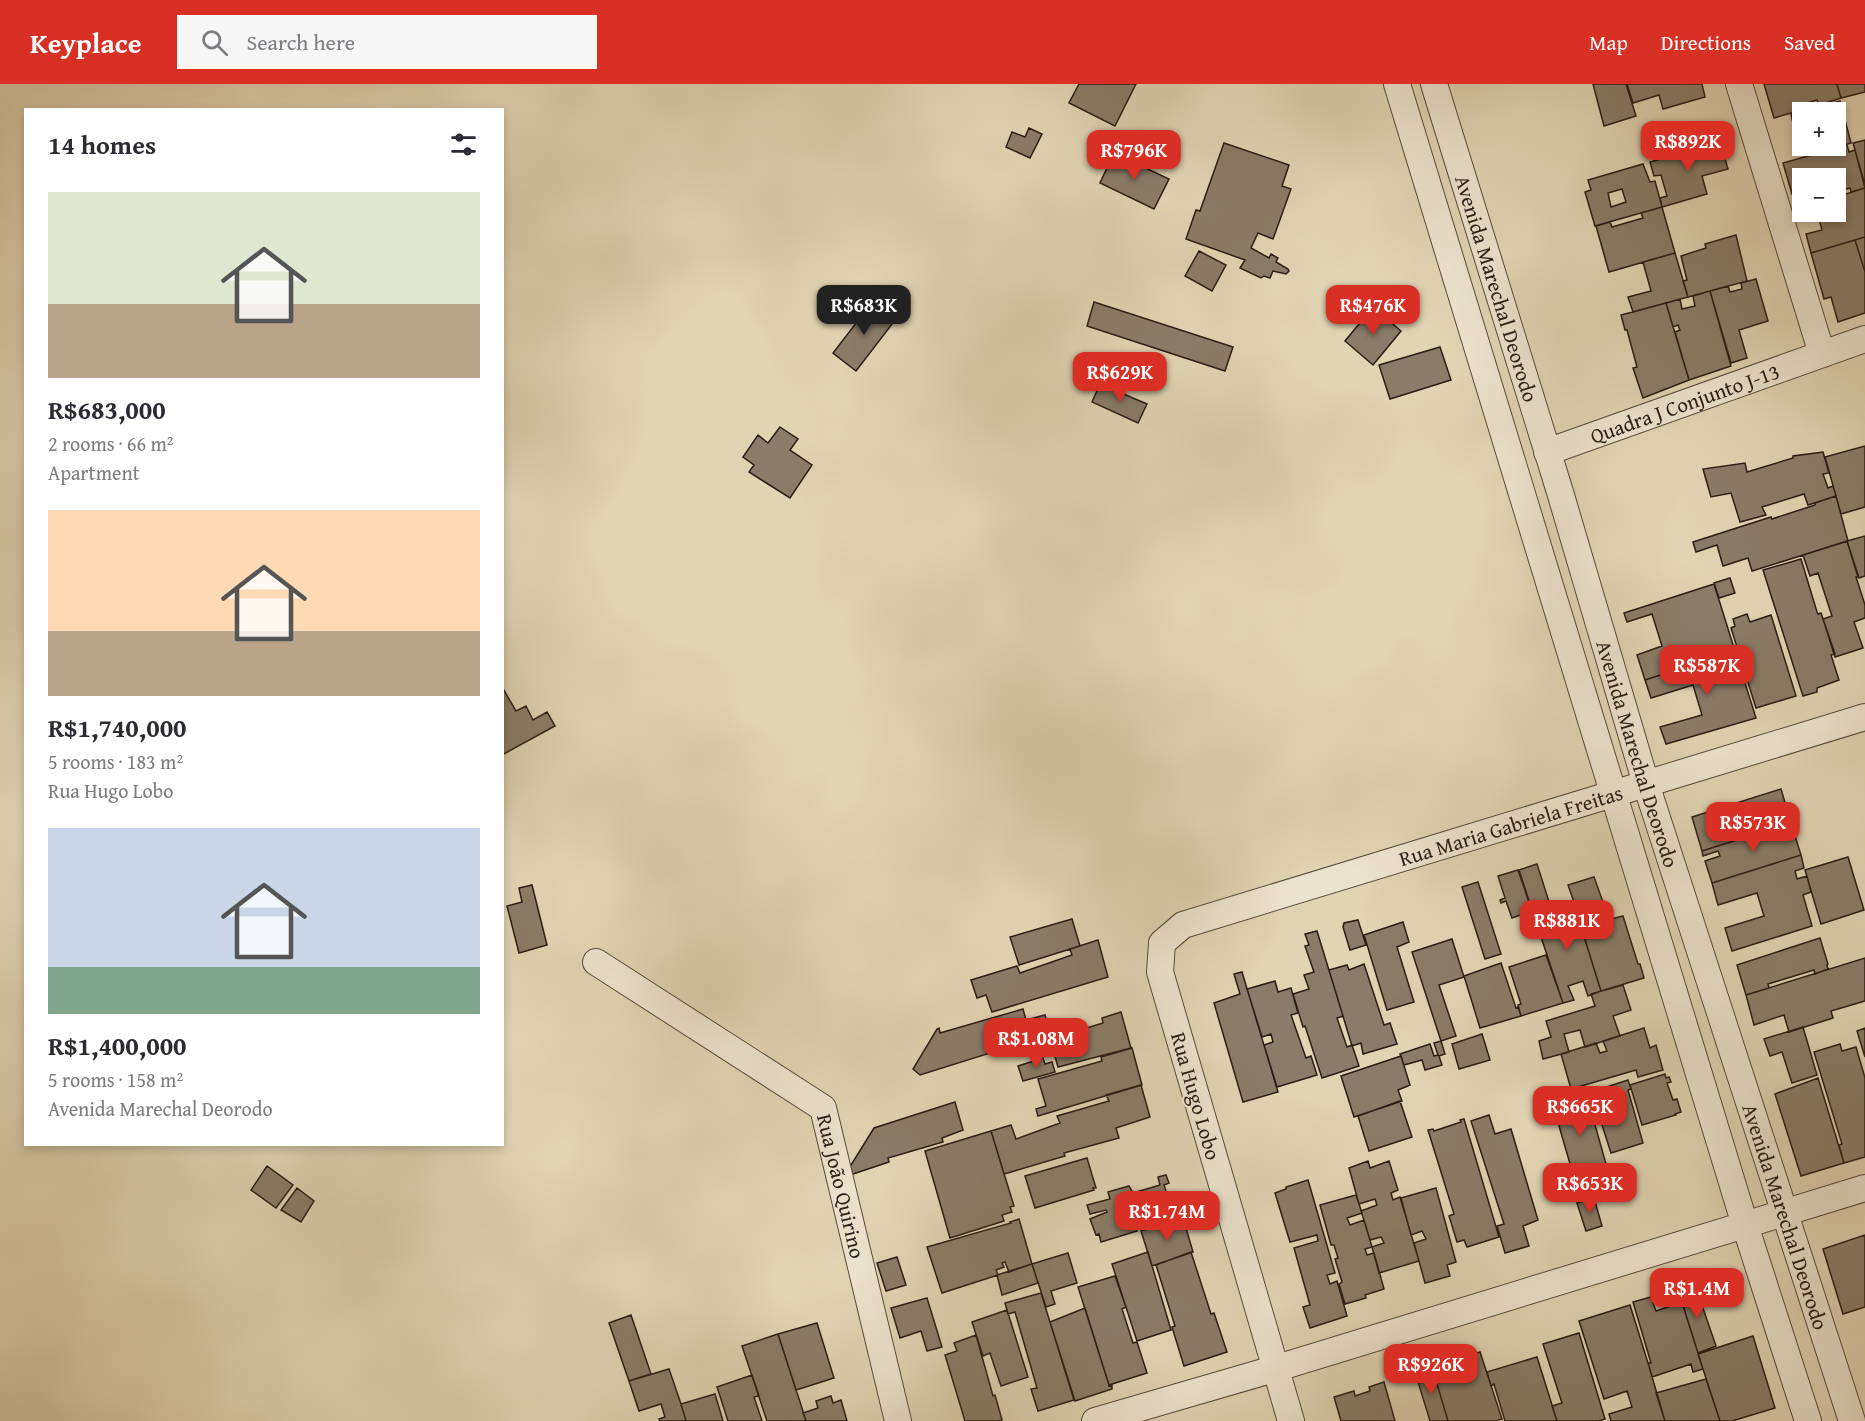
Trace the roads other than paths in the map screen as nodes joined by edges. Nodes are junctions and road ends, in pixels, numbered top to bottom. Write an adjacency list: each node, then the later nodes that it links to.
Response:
1 (1397, 84): 9 (street, Avenida Marechal Deorodo)
2 (1434, 84): 6 (street, Avenida Marechal Deorodo)
3 (1739, 84): 5 (street)
4 (1865, 339): 5 (street, Quadra J Conjunto J-13)
5 (1822, 354): 6 (street, Quadra J Conjunto J-13)
6 (1547, 452): 8 (street, Avenida Marechal Deorodo)
7 (1865, 717): 8 (street, Rua Maria Gabriela Freitas)
8 (1646, 784): 9 (street, Rua Maria Gabriela Freitas); 13 (street, Avenida Marechal Deorodo)
9 (1613, 793): 10 (street, Rua Maria Gabriela Freitas); 14 (street, Avenida Marechal Deorodo)
10 (1162, 943): 15 (street, Rua Hugo Lobo)
11 (596, 963): 16 (street, Rua João Quirino)
12 (1865, 1188): 13 (street)
13 (1785, 1213): 14 (street); 20 (street, Avenida Marechal Deorodo)
14 (1745, 1225): 15 (street); 19 (street, Avenida Marechal Deorodo)
15 (1274, 1369): 17 (street); 18 (street, Rua Hugo Lobo)
16 (898, 1421)
17 (1095, 1421)
18 (1291, 1421)
19 (1808, 1421)
20 (1852, 1421)

